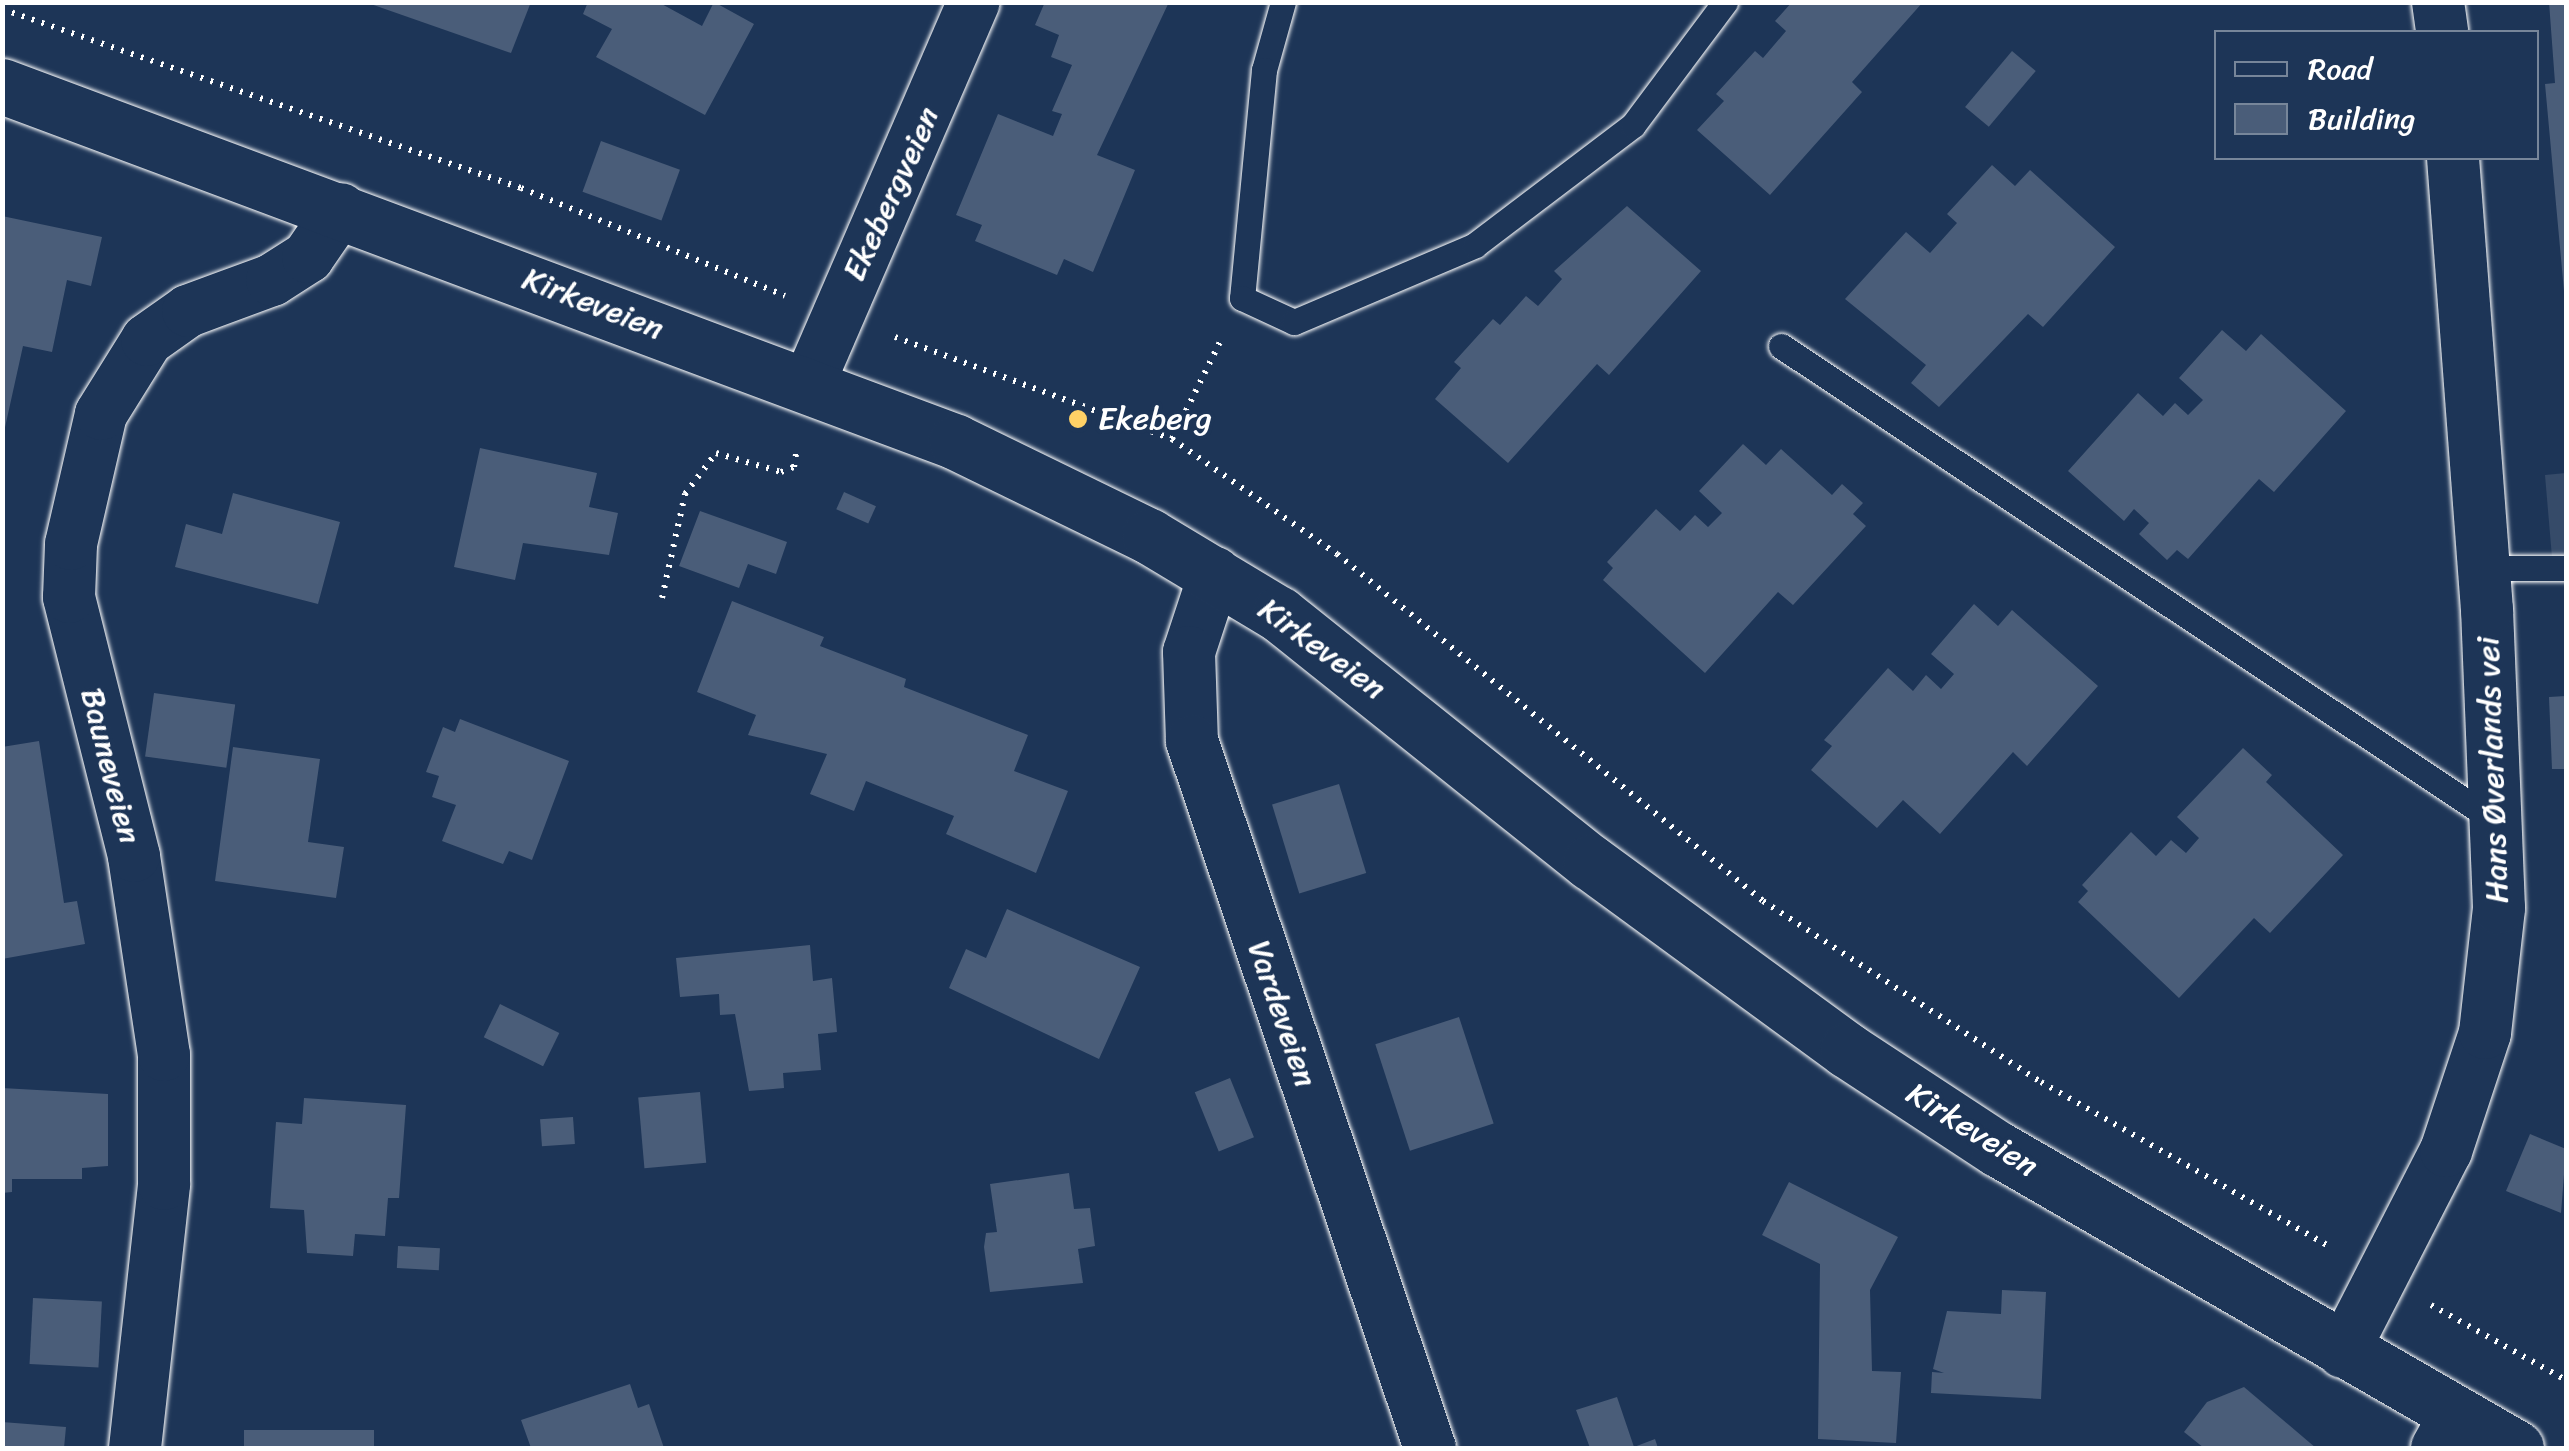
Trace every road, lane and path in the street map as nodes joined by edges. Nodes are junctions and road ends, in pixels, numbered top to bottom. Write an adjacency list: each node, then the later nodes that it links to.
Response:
1 (974, 2): 11 (street, Ekebergveien)
2 (1283, 2): 9 (lane)
3 (1725, 2): 9 (lane)
4 (2438, 2): 5 (street)
5 (2442, 30)
6 (2, 86): 8 (main road, Kirkeveien)
7 (2454, 160): 13 (street, Hans Øverlands vei)
8 (341, 209): 11 (main road, Kirkeveien); 22 (street, Bauneveien)
9 (1242, 298): 12 (path)
10 (1781, 346): 17 (lane)
11 (808, 386): 15 (main road, Kirkeveien); 16 (path)
12 (1172, 440)
13 (2484, 568): 14 (lane); 17 (street, Hans Øverlands vei)
14 (2566, 568)
15 (1215, 573): 19 (main road, Kirkeveien); 23 (street, Vardeveien)
16 (662, 598)
17 (2498, 823): 19 (street, Hans Øverlands vei)
18 (2426, 1302): 20 (path)
19 (2343, 1352): 21 (main road, Kirkeveien)
20 (2566, 1380)
21 (2446, 1432): 24 (main road, Kirkeveien)
22 (135, 1448)
23 (1430, 1448)
24 (2516, 1448)

